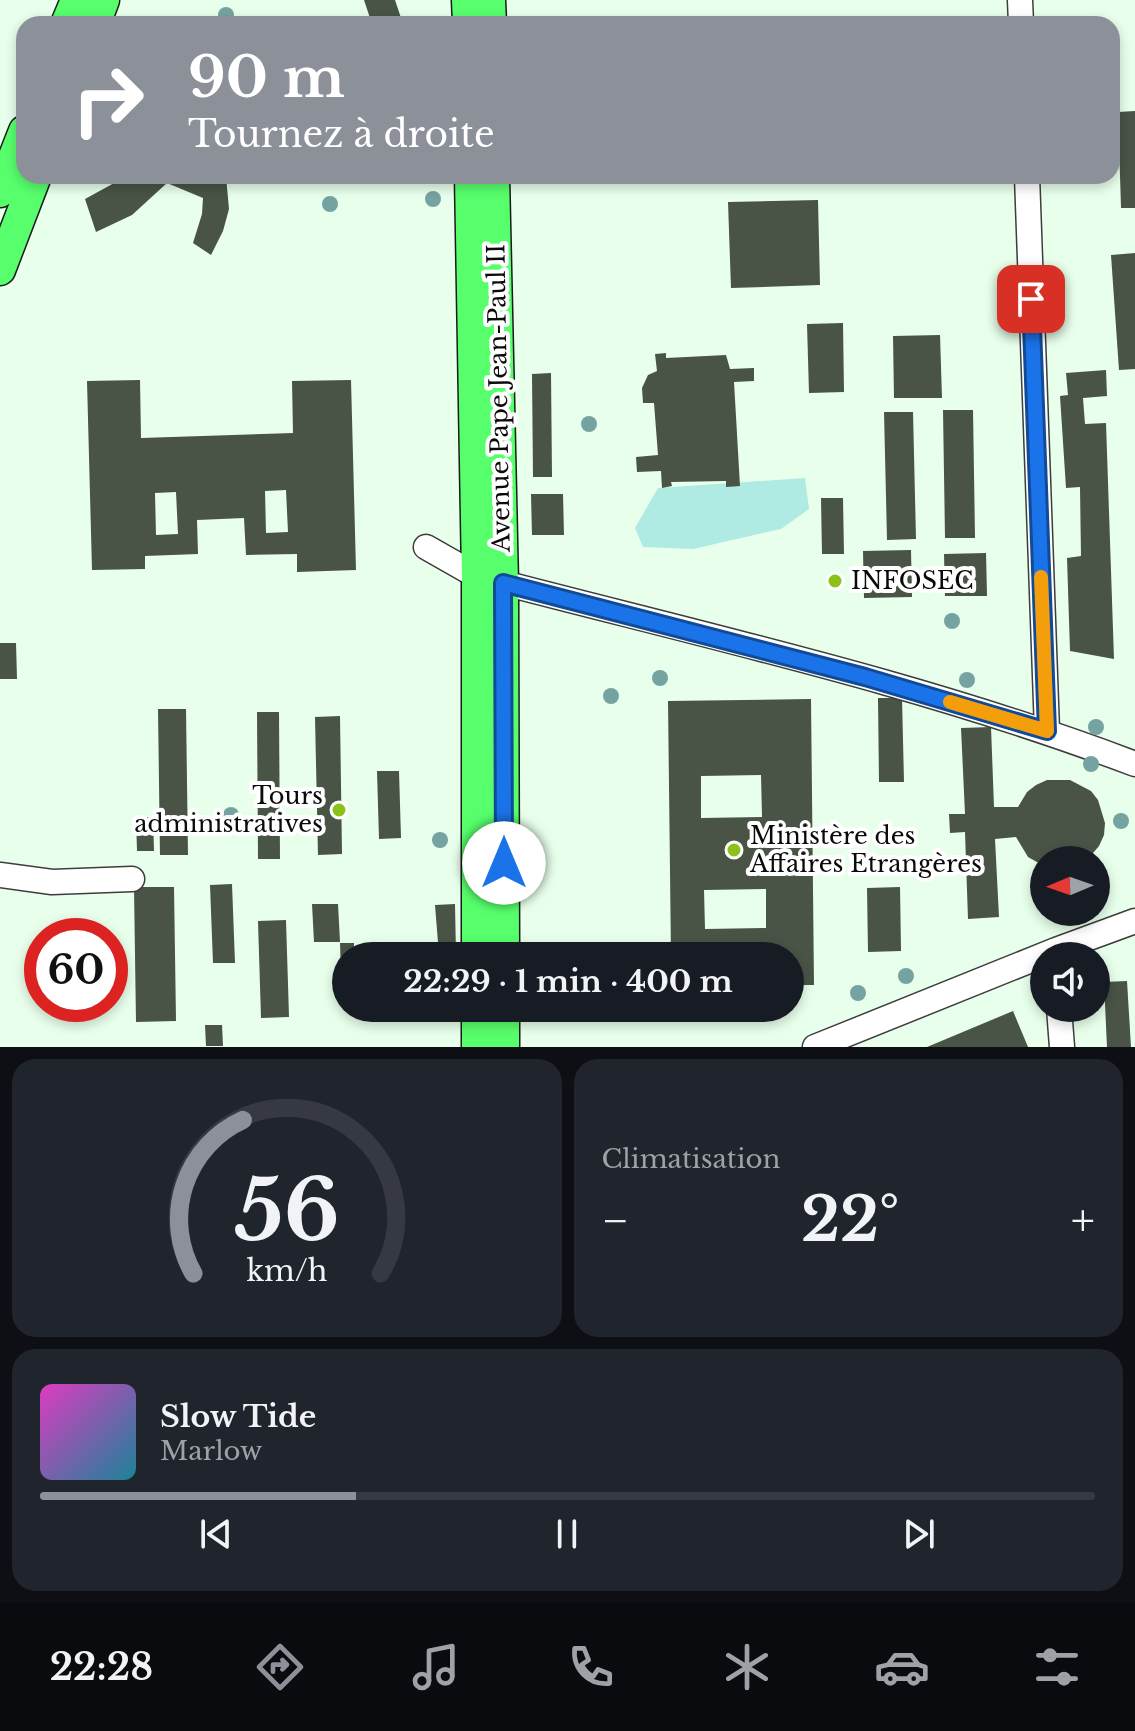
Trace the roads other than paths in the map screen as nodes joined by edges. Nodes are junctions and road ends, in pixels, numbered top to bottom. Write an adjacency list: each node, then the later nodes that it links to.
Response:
1 (16, 151): 6 (main road)
2 (33, 184): 7 (main road)
3 (470, 184): 9 (main road, Avenue Pape Jean-Paul II)
4 (494, 184): 9 (main road, Avenue Pape Jean-Paul II)
5 (1027, 184): 10 (street)
6 (0, 192)
7 (0, 270)
8 (426, 547): 9 (street)
9 (490, 580): 10 (street); 15 (main road, Avenue Pape Jean-Paul II); 16 (main road, Avenue Pape Jean-Paul II)
10 (1047, 731): 11 (street)
11 (1135, 764)
12 (0, 875): 13 (street)
13 (132, 879)
14 (1135, 921): 17 (street)
15 (477, 942)
16 (503, 942)
17 (1083, 942)
18 (1030, 963): 24 (street)
19 (477, 1022): 22 (main road)
20 (504, 1022): 23 (main road)
21 (1060, 1022): 25 (street)
22 (477, 1047)
23 (504, 1047)
24 (815, 1047)
25 (1062, 1047)

